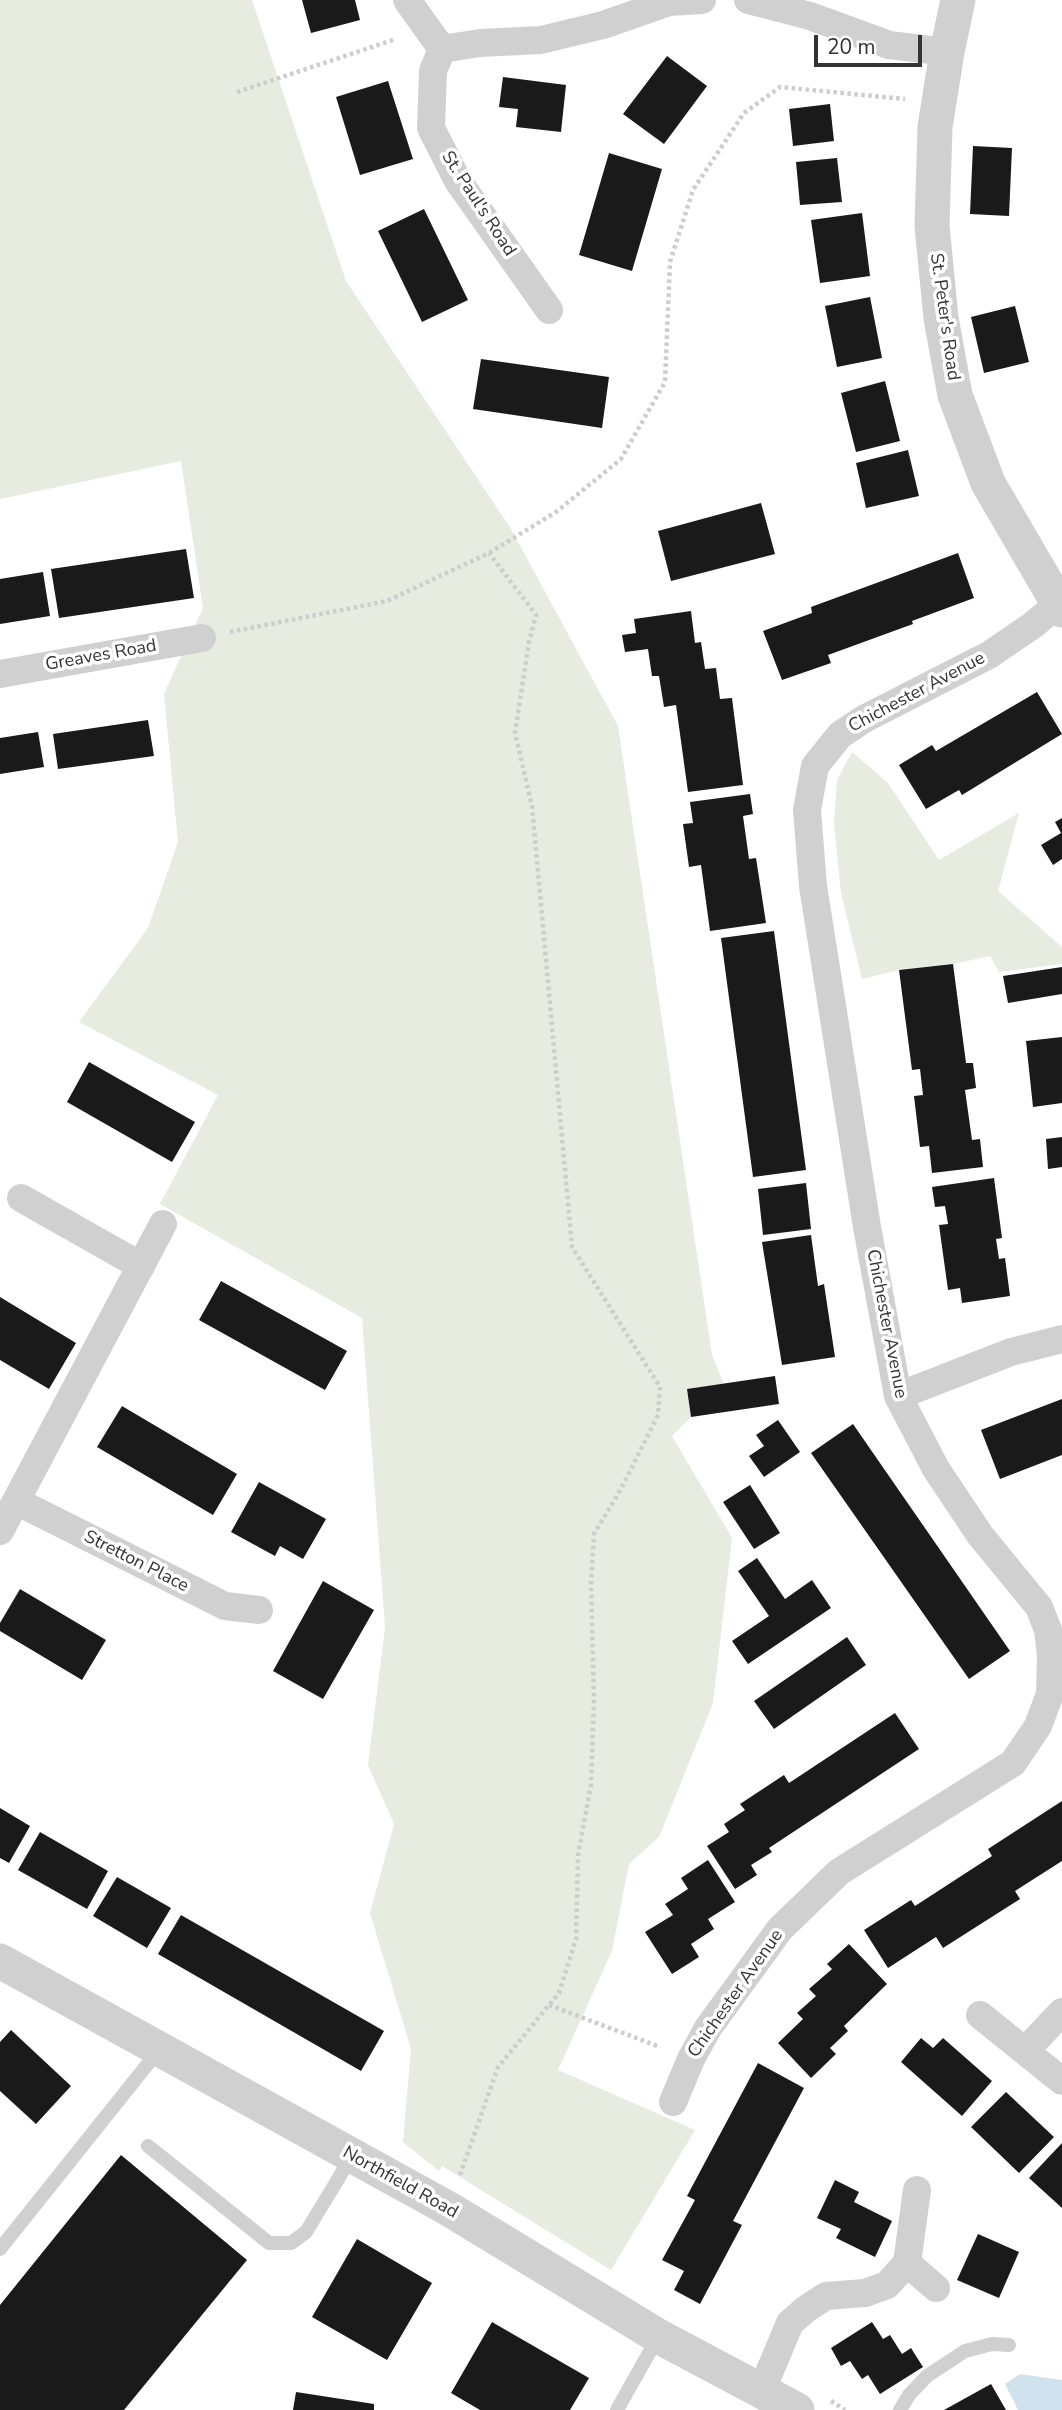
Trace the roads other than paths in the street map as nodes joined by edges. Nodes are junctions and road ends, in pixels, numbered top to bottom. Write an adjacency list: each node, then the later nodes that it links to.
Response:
1 (407, 0): 5 (street)
2 (702, 0): 5 (street)
3 (748, 0): 6 (street)
4 (958, 0): 6 (street, St. Peter's Road)
5 (435, 39): 7 (street, St. Paul's Road)
6 (947, 52): 8 (street, St. Peter's Road)
7 (549, 310)
8 (1060, 607): 15 (street, Chichester Avenue)
9 (202, 638): 10 (street, Greaves Road)
10 (0, 674)
11 (21, 1198): 13 (street)
12 (163, 1224): 13 (street)
13 (141, 1266): 16 (street)
14 (1062, 1339): 15 (street)
15 (898, 1396): 25 (street, Chichester Avenue)
16 (16, 1502): 17 (street); 18 (street, Stretton Place)
17 (0, 1531)
18 (260, 1610)
19 (0, 1961): 22 (street, Northfield Road)
20 (1062, 2012): 23 (street)
21 (980, 2015): 23 (street)
22 (160, 2049): 27 (street, Northfield Road); 29 (lane)
23 (1025, 2051): 24 (street)
24 (1062, 2081)
25 (673, 2102)
26 (148, 2146): 27 (lane)
27 (352, 2156): 32 (street, Northfield Road)
28 (917, 2190): 30 (street)
29 (0, 2249)
30 (907, 2263): 31 (street); 34 (street)
31 (936, 2288)
32 (659, 2336): 34 (street, Northfield Road); 35 (lane)
33 (1009, 2345): 37 (lane)
34 (761, 2392): 36 (street, Northfield Road)
35 (618, 2410)
36 (797, 2410)
37 (900, 2410)

